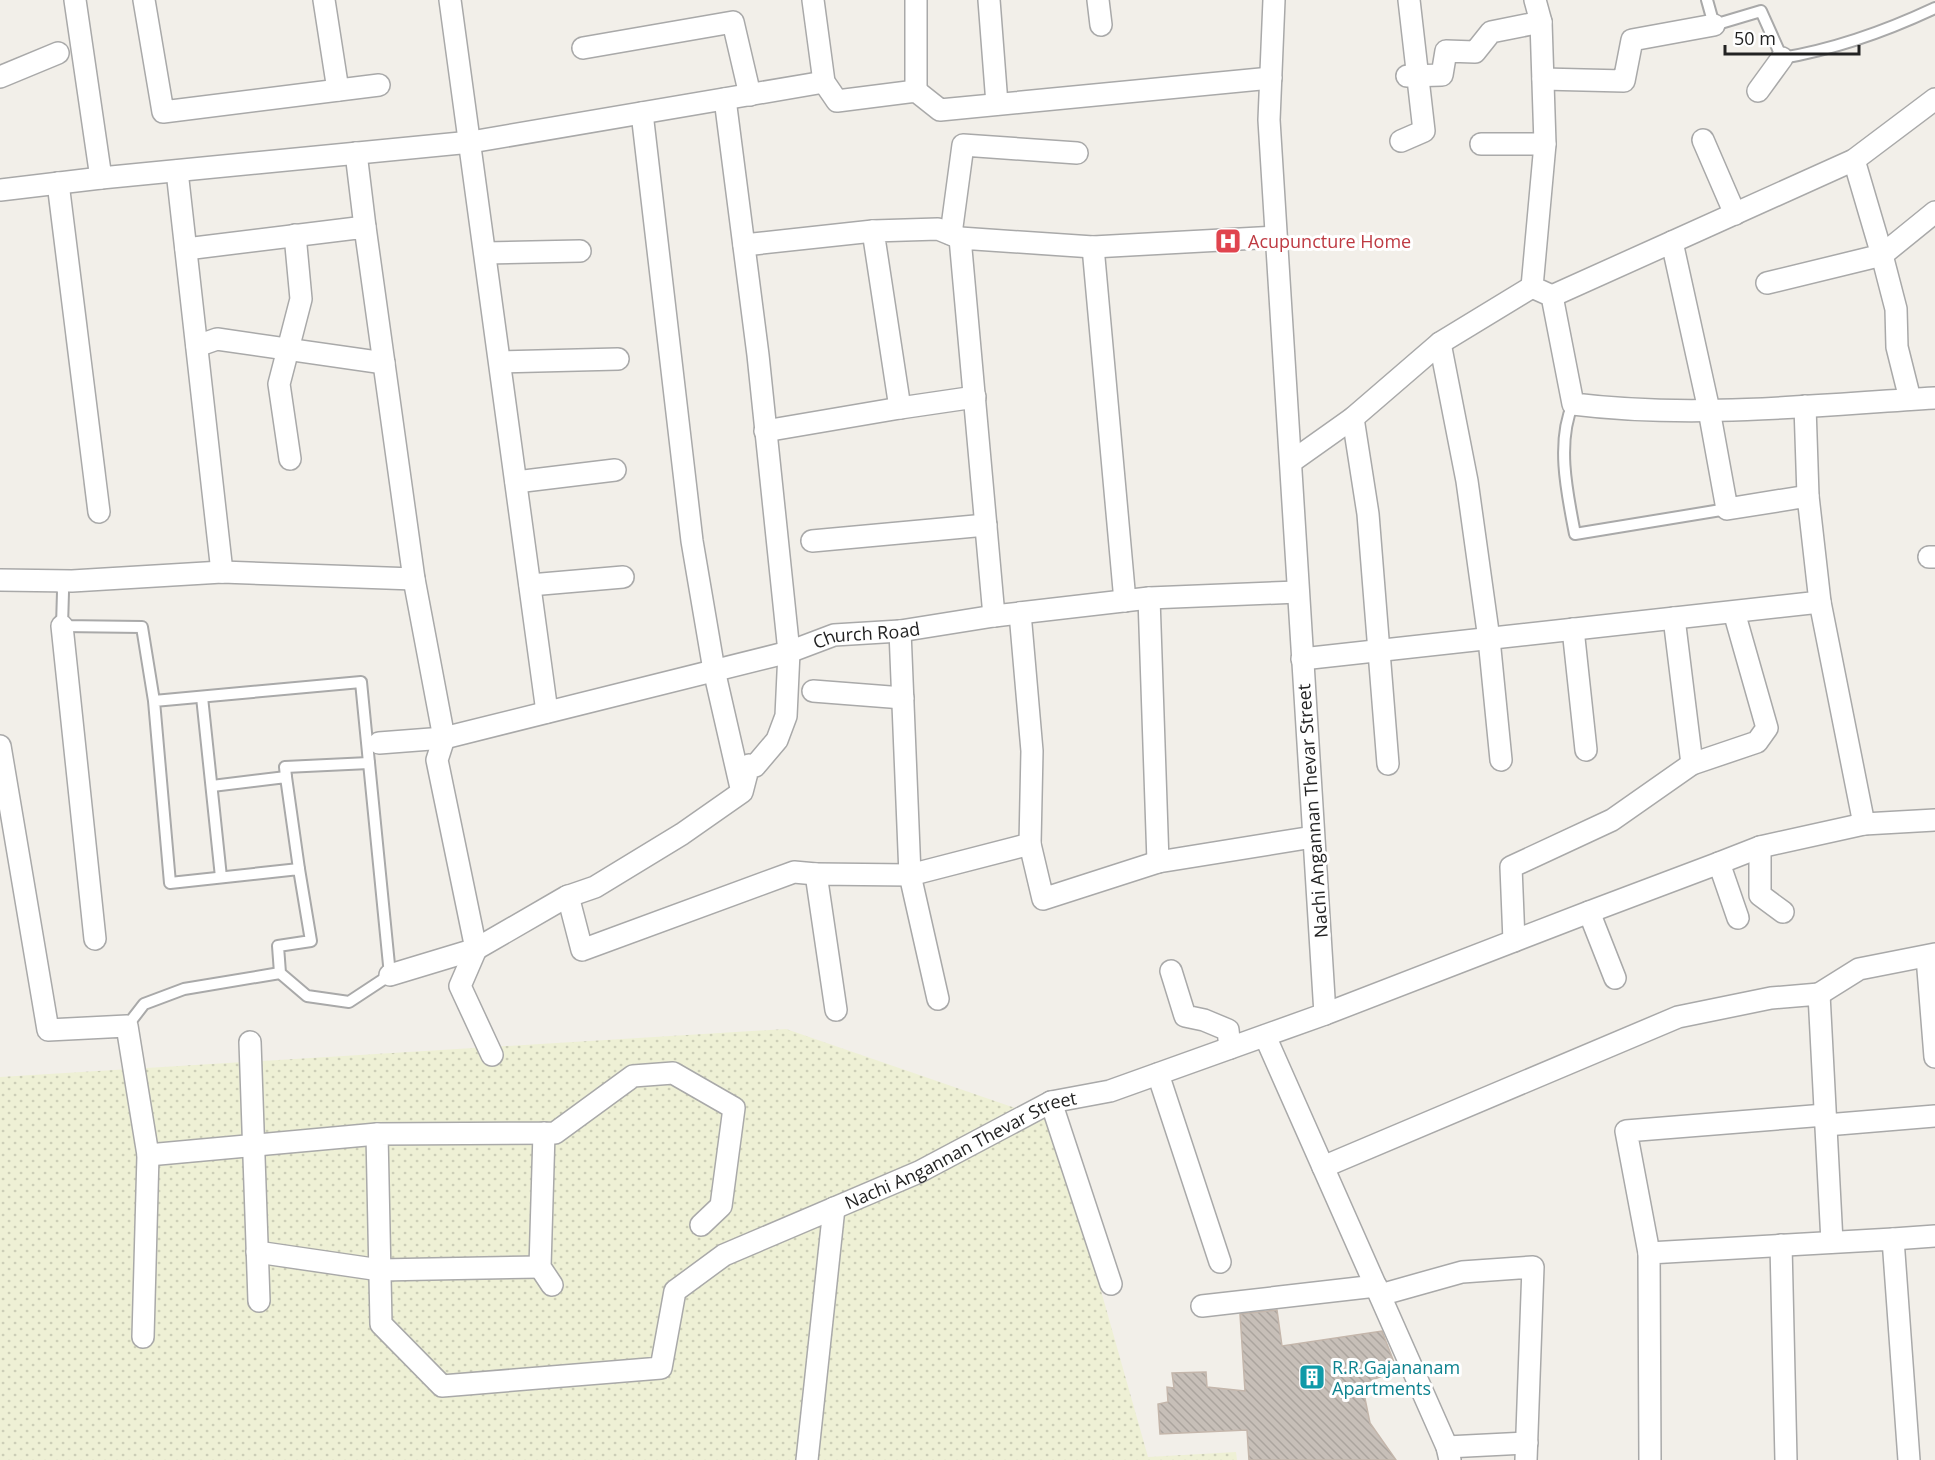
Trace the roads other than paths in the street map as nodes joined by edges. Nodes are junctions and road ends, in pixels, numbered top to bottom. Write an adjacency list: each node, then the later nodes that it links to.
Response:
1 (75, 0): 43 (street)
2 (144, 0): 26 (street)
3 (324, 0): 26 (street)
4 (450, 0): 36 (street)
5 (813, 0): 24 (street)
6 (916, 0): 27 (street)
7 (989, 0): 32 (street)
8 (1098, 0): 15 (street)
9 (1274, 0): 22 (street, Nachi Angannan Thevar Street)
10 (1409, 0): 21 (street)
11 (1535, 0): 14 (street)
12 (1707, 0): 16 (lane)
13 (1935, 8): 19 (lane)
14 (1541, 22): 21 (street); 23 (street)
15 (1101, 25)
16 (1714, 25): 19 (lane); 23 (street)
17 (583, 48): 29 (street)
18 (58, 53): 20 (street)
19 (1782, 58): 28 (street)
20 (0, 76)
21 (1413, 77): 35 (street)
22 (1271, 78): 32 (street); 52 (street, Nachi Angannan Thevar Street)
23 (1543, 79): 38 (street)
24 (824, 82): 27 (street); 29 (street)
25 (379, 85): 26 (street)
26 (338, 90)
27 (916, 91): 32 (street)
28 (1758, 91)
29 (750, 95): 30 (street)
30 (725, 99): 33 (street); 54 (street)
31 (1935, 99): 41 (street)
32 (997, 104)
33 (642, 113): 36 (street); 108 (street)
34 (1703, 140): 47 (street)
35 (1401, 141)
36 (471, 142): 39 (street); 58 (street)
37 (1481, 144): 38 (street)
38 (1545, 144): 61 (street)
39 (356, 153): 42 (street); 48 (street)
40 (1077, 153): 51 (street)
41 (1854, 160): 47 (street); 59 (street)
42 (177, 171): 43 (street); 56 (street)
43 (100, 178): 44 (street)
44 (58, 183): 45 (street); 84 (street)
45 (0, 190)
46 (1935, 212): 59 (street)
47 (1735, 214): 53 (street)
48 (365, 227): 50 (street); 68 (street)
49 (873, 231): 51 (street); 54 (street); 74 (street)
50 (295, 236): 56 (street); 65 (street)
51 (956, 236): 55 (street); 69 (street)
52 (1276, 237): 55 (street); 79 (street, Nachi Angannan Thevar Street)
53 (1671, 242): 62 (street); 75 (street)
54 (744, 245): 77 (street)
55 (1092, 247): 95 (street)
56 (186, 249): 64 (street)
57 (580, 251): 58 (street)
58 (485, 252): 67 (street)
59 (1882, 255): 60 (street); 71 (street)
60 (1767, 283)
61 (1532, 287): 62 (street); 63 (street)
62 (1552, 296): 72 (street)
63 (1440, 343): 76 (street); 104 (street)
64 (197, 346): 65 (street); 87 (street)
65 (289, 350): 68 (street); 78 (street)
66 (618, 359): 67 (street)
67 (500, 362): 81 (street)
68 (384, 363): 89 (street)
69 (975, 397): 74 (street); 85 (street)
70 (1935, 398): 71 (street)
71 (1910, 399): 73 (street)
72 (1574, 404): 75 (street); 83 (lane)
73 (1805, 406): 75 (street); 82 (street)
74 (900, 408): 77 (street)
75 (1709, 410): 83 (street)
76 (1353, 418): 79 (street); 105 (street)
77 (765, 431): 106 (street)
78 (290, 459)
79 (1291, 462): 93 (street, Nachi Angannan Thevar Street)
80 (615, 470): 81 (street)
81 (516, 482): 92 (street)
82 (1808, 496): 83 (street); 96 (street)
83 (1727, 509)
84 (99, 512)
85 (986, 525): 86 (street); 99 (street)
86 (812, 541)
87 (222, 572): 89 (street); 91 (street)
88 (623, 577): 92 (street)
89 (414, 579): 114 (street)
90 (0, 580): 91 (street)
91 (60, 581): 101 (lane)
92 (530, 585): 113 (street)
93 (1298, 592): 94 (street, Church Road); 107 (street, Nachi Angannan Thevar Street)
94 (1149, 598): 95 (street, Church Road); 130 (street)
95 (1125, 601): 98 (street, Church Road)
96 (1820, 602): 97 (street); 126 (street)
97 (1734, 612): 100 (street); 120 (street)
98 (1020, 613): 99 (street, Church Road); 128 (street)
99 (994, 616): 103 (street, Church Road)
100 (1674, 618): 102 (street); 120 (street)
101 (62, 626): 112 (lane); 140 (street)
102 (1573, 629): 104 (street); 117 (street)
103 (900, 630): 106 (street, Church Road); 111 (street)
104 (1489, 639): 105 (street); 118 (street)
105 (1379, 651): 107 (street); 121 (street)
106 (789, 652): 108 (street, Church Road); 124 (street)
107 (1302, 659): 127 (street, Nachi Angannan Thevar Street)
108 (714, 670): 113 (street, Church Road); 124 (street)
109 (813, 691): 111 (street)
110 (202, 698): 112 (lane); 115 (lane); 123 (lane)
111 (903, 698): 134 (street)
112 (154, 701): 135 (lane)
113 (547, 712): 114 (street, Church Road)
114 (444, 738): 115 (street, Church Road); 142 (street)
115 (373, 744): 119 (lane)
116 (0, 746): 152 (street)
117 (1586, 750)
118 (1501, 760)
119 (369, 763): 122 (lane); 146 (lane)
120 (1692, 764): 141 (street)
121 (1388, 765)
122 (286, 777): 123 (lane); 132 (lane)
123 (212, 786): 135 (lane)
124 (742, 792): 136 (street)
125 (1935, 820): 126 (street)
126 (1864, 824): 129 (street)
127 (1313, 837): 130 (street); 151 (street, Nachi Angannan Thevar Street)
128 (1030, 844): 130 (street); 134 (street)
129 (1760, 847): 131 (street); 138 (street)
130 (1158, 862)
131 (1719, 863): 137 (street); 139 (street)
132 (299, 869): 135 (lane); 145 (lane)
133 (816, 874): 134 (street); 136 (street); 150 (street)
134 (910, 875): 149 (street)
135 (221, 877)
136 (568, 896): 142 (street)
137 (1589, 912): 141 (street); 147 (street)
138 (1783, 912)
139 (1738, 918)
140 (95, 939)
141 (1514, 941): 151 (street)
142 (476, 949): 146 (street); 156 (street)
143 (1931, 955): 148 (street); 157 (street)
144 (1171, 971): 155 (street)
145 (280, 973): 146 (lane); 152 (lane)
146 (390, 975)
147 (1615, 978)
148 (1819, 994): 161 (street); 166 (street)
149 (938, 999)
150 (836, 1010)
151 (1324, 1014): 153 (street, Nachi Angannan Thevar Street)
152 (128, 1026): 165 (street)
153 (1265, 1035): 155 (street, Nachi Angannan Thevar Street); 166 (street)
154 (250, 1042): 164 (street)
155 (1230, 1048): 158 (street, Nachi Angannan Thevar Street)
156 (492, 1054)
157 (1935, 1057)
158 (1158, 1074): 159 (street, Nachi Angannan Thevar Street); 175 (street)
159 (1051, 1102): 167 (street, Nachi Angannan Thevar Street); 178 (street)
160 (1935, 1116): 161 (street)
161 (1825, 1120): 171 (street); 174 (street)
162 (544, 1133): 163 (street); 168 (street); 176 (street)
163 (377, 1134): 164 (street); 177 (street, Nachi Angannan Thevar Street)
164 (254, 1145): 165 (street); 173 (street)
165 (148, 1155): 183 (street)
166 (1323, 1167): 180 (street)
167 (834, 1208): 177 (street, Nachi Angannan Thevar Street); 186 (street)
168 (701, 1225)
169 (1935, 1236): 170 (street)
170 (1893, 1239): 171 (street); 189 (street)
171 (1832, 1242): 172 (street)
172 (1781, 1245): 174 (street); 188 (street)
173 (257, 1252): 177 (street); 181 (street)
174 (1649, 1253): 187 (street)
175 (1220, 1262)
176 (540, 1267): 177 (street); 179 (street)
177 (380, 1270)
178 (1111, 1284)
179 (552, 1285)
180 (1378, 1290): 182 (street); 184 (street); 185 (street)
181 (259, 1301)
182 (1202, 1306)
183 (143, 1337)
184 (1526, 1452): 185 (street)
185 (1449, 1454)
186 (807, 1460)
187 (1650, 1460)
188 (1786, 1460)
189 (1909, 1460)

